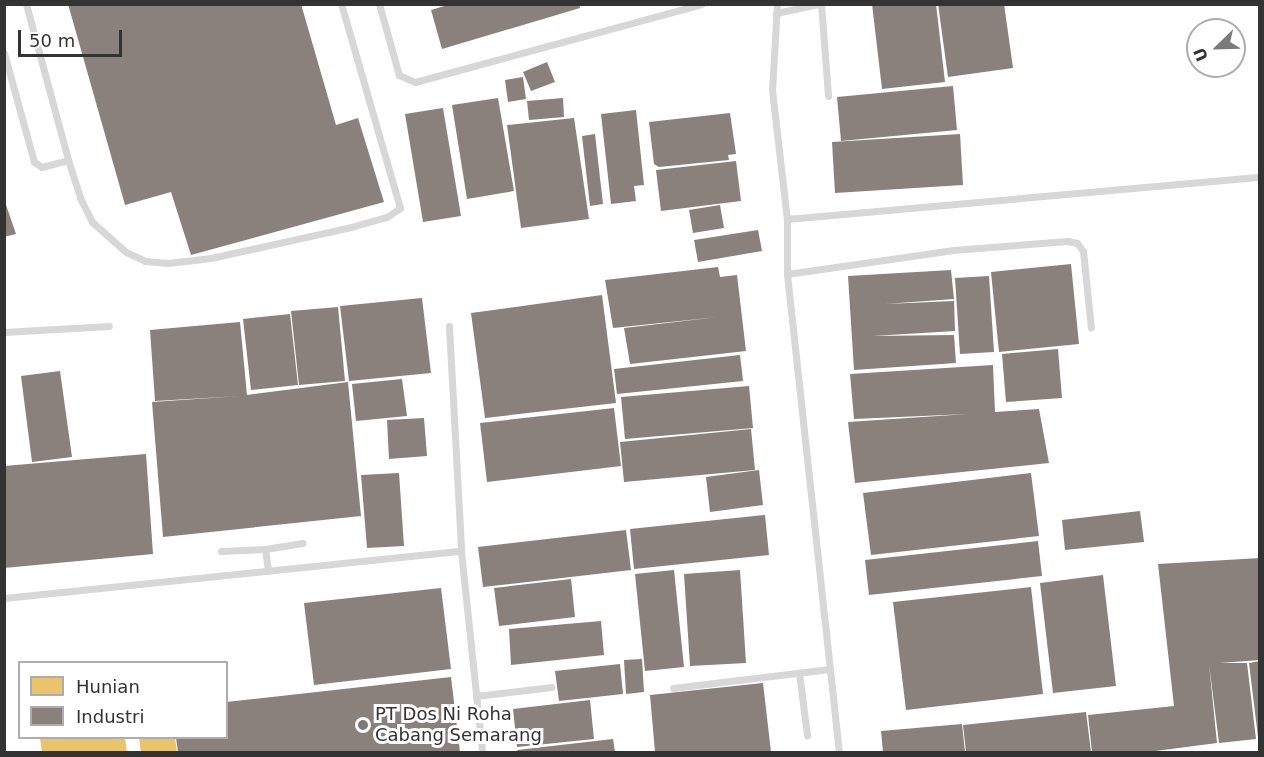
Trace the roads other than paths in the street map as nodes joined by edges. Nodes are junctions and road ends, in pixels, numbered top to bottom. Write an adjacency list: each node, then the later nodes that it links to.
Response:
1 (26, 4): 10 (lane)
2 (342, 4): 10 (lane)
3 (379, 4): 4 (lane)
4 (702, 4)
5 (777, 4): 7 (lane)
6 (820, 4): 7 (lane); 9 (lane)
7 (776, 13): 12 (lane)
8 (4, 53): 10 (lane)
9 (828, 96)
10 (68, 160)
11 (1260, 177): 12 (lane)
12 (787, 219): 13 (lane)
13 (787, 274): 16 (lane); 24 (lane)
14 (109, 326): 17 (lane)
15 (449, 326): 21 (lane)
16 (1091, 328)
17 (4, 332)
18 (303, 543): 19 (lane)
19 (265, 549): 20 (lane); 22 (lane)
20 (220, 550)
21 (461, 551): 22 (lane); 28 (lane)
22 (268, 571): 23 (lane)
23 (4, 598)
24 (830, 669): 25 (lane); 31 (lane)
25 (799, 673): 27 (lane); 29 (lane)
26 (551, 687): 28 (lane)
27 (673, 688)
28 (476, 696): 30 (lane)
29 (807, 735)
30 (482, 753)
31 (839, 753)

